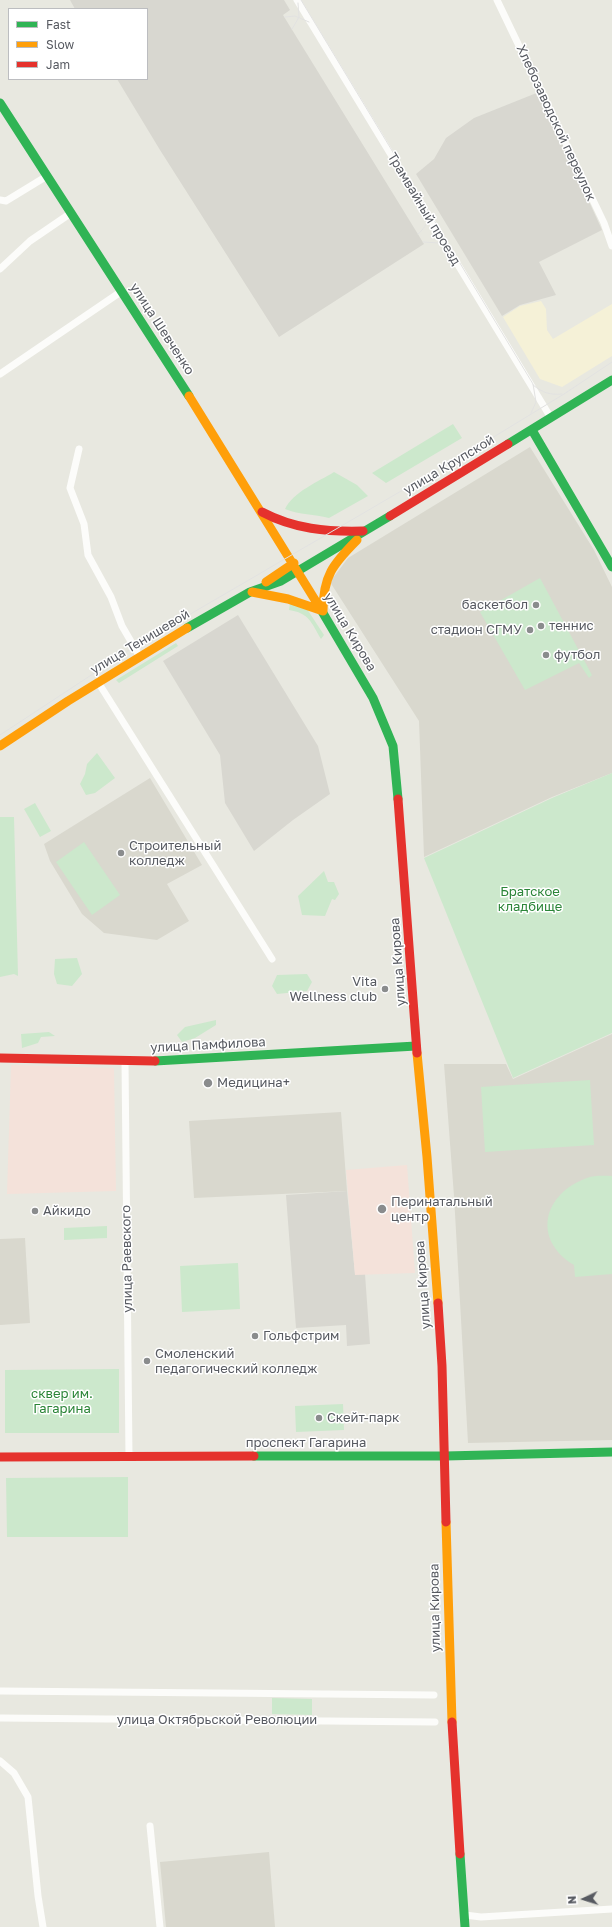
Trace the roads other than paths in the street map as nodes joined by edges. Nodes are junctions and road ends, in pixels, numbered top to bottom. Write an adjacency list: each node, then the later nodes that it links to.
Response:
1 (297, 0): 12 (street, Трамвайный проезд)
2 (497, 0): 7 (street, Хлебозаводской переулок)
3 (0, 104): 4 (main road, улица Шевченко)
4 (47, 176): 5 (street); 6 (main road, улица Шевченко)
5 (0, 200)
6 (71, 213): 8 (street); 9 (main road, улица Шевченко)
7 (612, 246)
8 (0, 269)
9 (122, 292): 10 (street); 15 (main road, улица Шевченко)
10 (0, 374)
11 (612, 380): 12 (main road, улица Крупской)
12 (551, 418): 13 (main road, улица Крупской)
13 (532, 430): 16 (main road, улица Крупской); 18 (main road)
14 (79, 449): 21 (street)
15 (261, 511): 16 (main road); 17 (main road, улица Шевченко)
16 (366, 531): 17 (main road, улица Крупской); 20 (main road)
17 (296, 567): 19 (main road, улица Тенишевой); 20 (main road, улица Кирова)
18 (612, 567)
19 (250, 592): 20 (main road); 21 (main road, улица Тенишевой)
20 (323, 611): 25 (main road, улица Кирова)
21 (140, 657): 22 (main road, улица Тенишевой)
22 (98, 682): 23 (main road, улица Тенишевой); 24 (street)
23 (0, 746)
24 (272, 959)
25 (416, 1046): 27 (main road, улица Памфилова); 29 (main road, улица Кирова)
26 (0, 1058): 27 (main road, улица Памфилова)
27 (124, 1060): 31 (street, улица Раевского)
28 (612, 1452): 29 (main road, проспект Гагарина)
29 (444, 1456): 31 (main road, проспект Гагарина); 39 (main road, улица Кирова)
30 (0, 1457): 31 (main road, проспект Гагарина)
31 (129, 1457)
32 (0, 1691): 33 (street, улица Октябрьской Революции)
33 (434, 1695)
34 (0, 1718): 35 (street, улица Октябрьской Революции)
35 (435, 1722)
36 (0, 1761): 40 (street)
37 (150, 1826): 41 (street)
38 (612, 1909): 39 (street)
39 (464, 1915): 42 (main road, улица Кирова)
40 (43, 1927)
41 (160, 1927)
42 (465, 1927)

